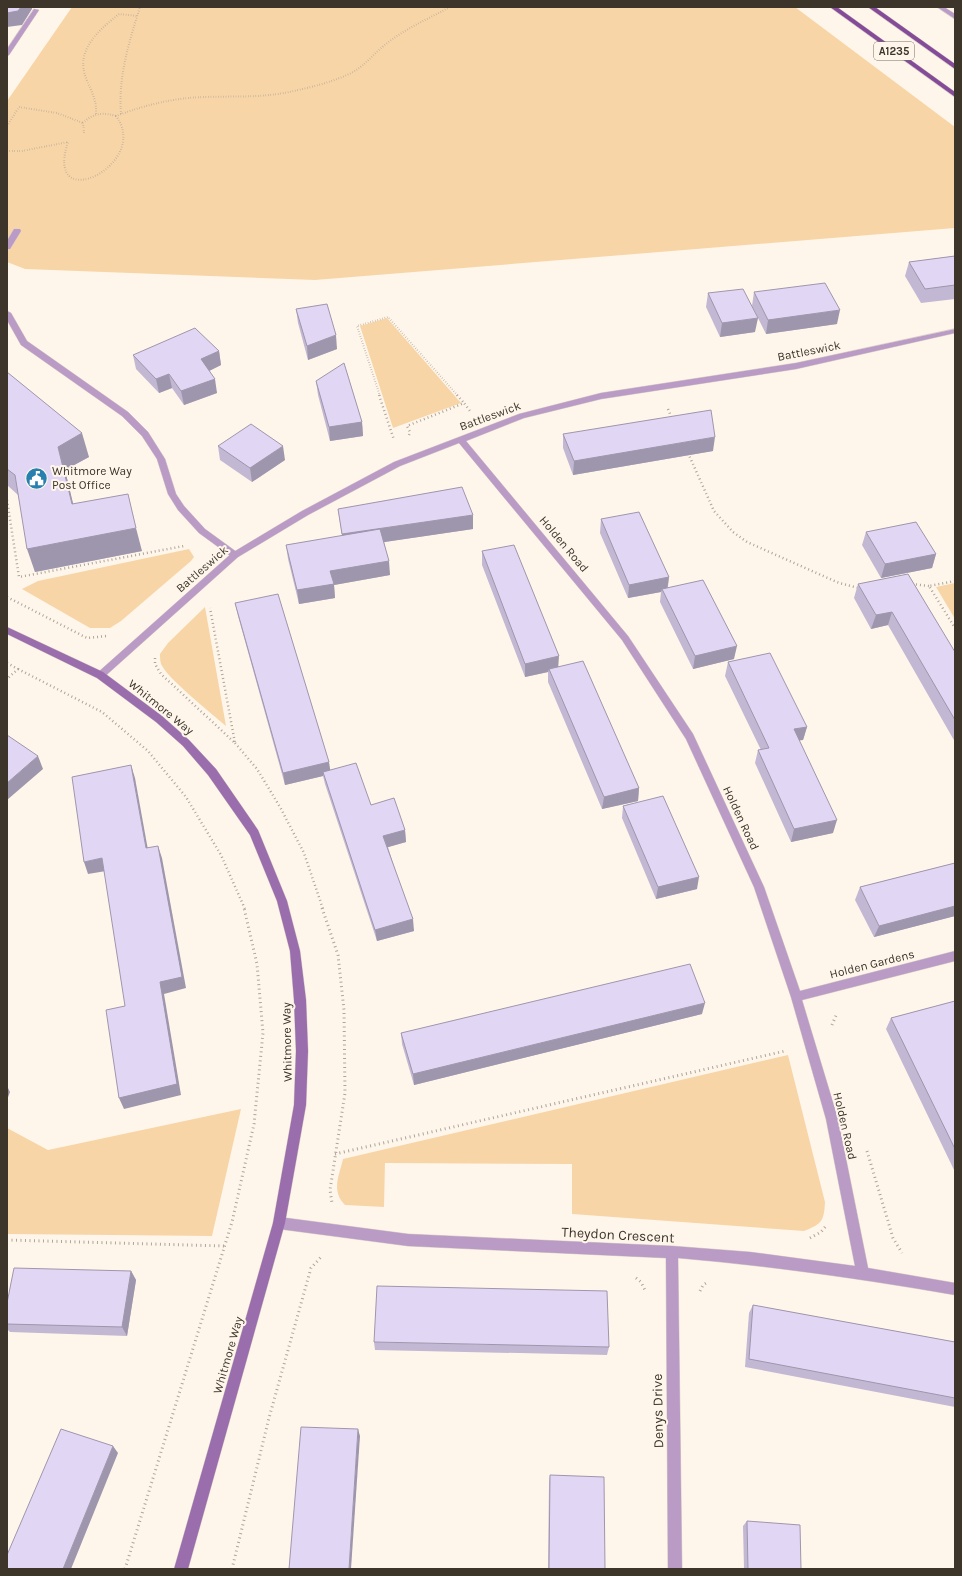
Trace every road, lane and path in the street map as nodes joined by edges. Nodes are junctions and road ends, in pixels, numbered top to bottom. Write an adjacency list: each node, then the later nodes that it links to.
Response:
1 (140, 7): 7 (path)
2 (450, 7): 13 (path)
3 (833, 7): 11 (main road, A1235)
4 (872, 7): 10 (main road, A1235)
5 (940, 7): 8 (street)
6 (36, 10): 9 (street)
7 (137, 16): 12 (path); 13 (path)
8 (955, 17)
9 (7, 54)
10 (955, 67)
11 (955, 96)
12 (96, 114): 14 (path); 15 (path)
13 (121, 114): 14 (path)
14 (116, 116): 18 (path)
15 (83, 123): 16 (path); 17 (path)
16 (7, 126)
17 (84, 133)
18 (7, 151)
19 (17, 231): 20 (street)
20 (7, 247)
21 (7, 313): 31 (street)
22 (955, 331): 26 (street, Battleswick)
23 (464, 403): 27 (path)
24 (674, 406): 25 (path)
25 (673, 420)
26 (460, 439): 31 (street, Battleswick); 47 (street, Holden Road)
27 (395, 442)
28 (686, 448): 35 (path)
29 (7, 500): 30 (path)
30 (187, 546)
31 (235, 555): 44 (street, Battleswick)
32 (955, 581): 34 (path)
33 (911, 584): 34 (path)
34 (929, 586): 38 (path)
35 (865, 587)
36 (7, 597): 40 (path)
37 (209, 606): 41 (path)
38 (955, 628)
39 (7, 630): 44 (street, Whitmore Way)
40 (109, 636)
41 (155, 652)
42 (7, 663): 43 (path)
43 (18, 669): 45 (path); 55 (path)
44 (100, 676): 53 (street, Whitmore Way)
45 (7, 679)
46 (955, 956): 47 (street, Holden Gardens)
47 (796, 997): 59 (street, Holden Road)
48 (838, 1010): 49 (path)
49 (832, 1028)
50 (786, 1051): 52 (path)
51 (866, 1148): 58 (path)
52 (335, 1154)
53 (279, 1223): 56 (street, Theydon Crescent); 66 (street, Whitmore Way)
54 (7, 1240): 55 (path)
55 (224, 1246): 65 (path)
56 (672, 1252): 59 (street, Theydon Crescent); 68 (street, Denys Drive)
57 (326, 1253): 67 (path)
58 (906, 1255)
59 (863, 1273): 62 (street, Theydon Crescent)
60 (631, 1274): 63 (path)
61 (710, 1280): 64 (path)
62 (955, 1289)
63 (647, 1294)
64 (698, 1296)
65 (125, 1569)
66 (181, 1569)
67 (232, 1569)
68 (675, 1569)

